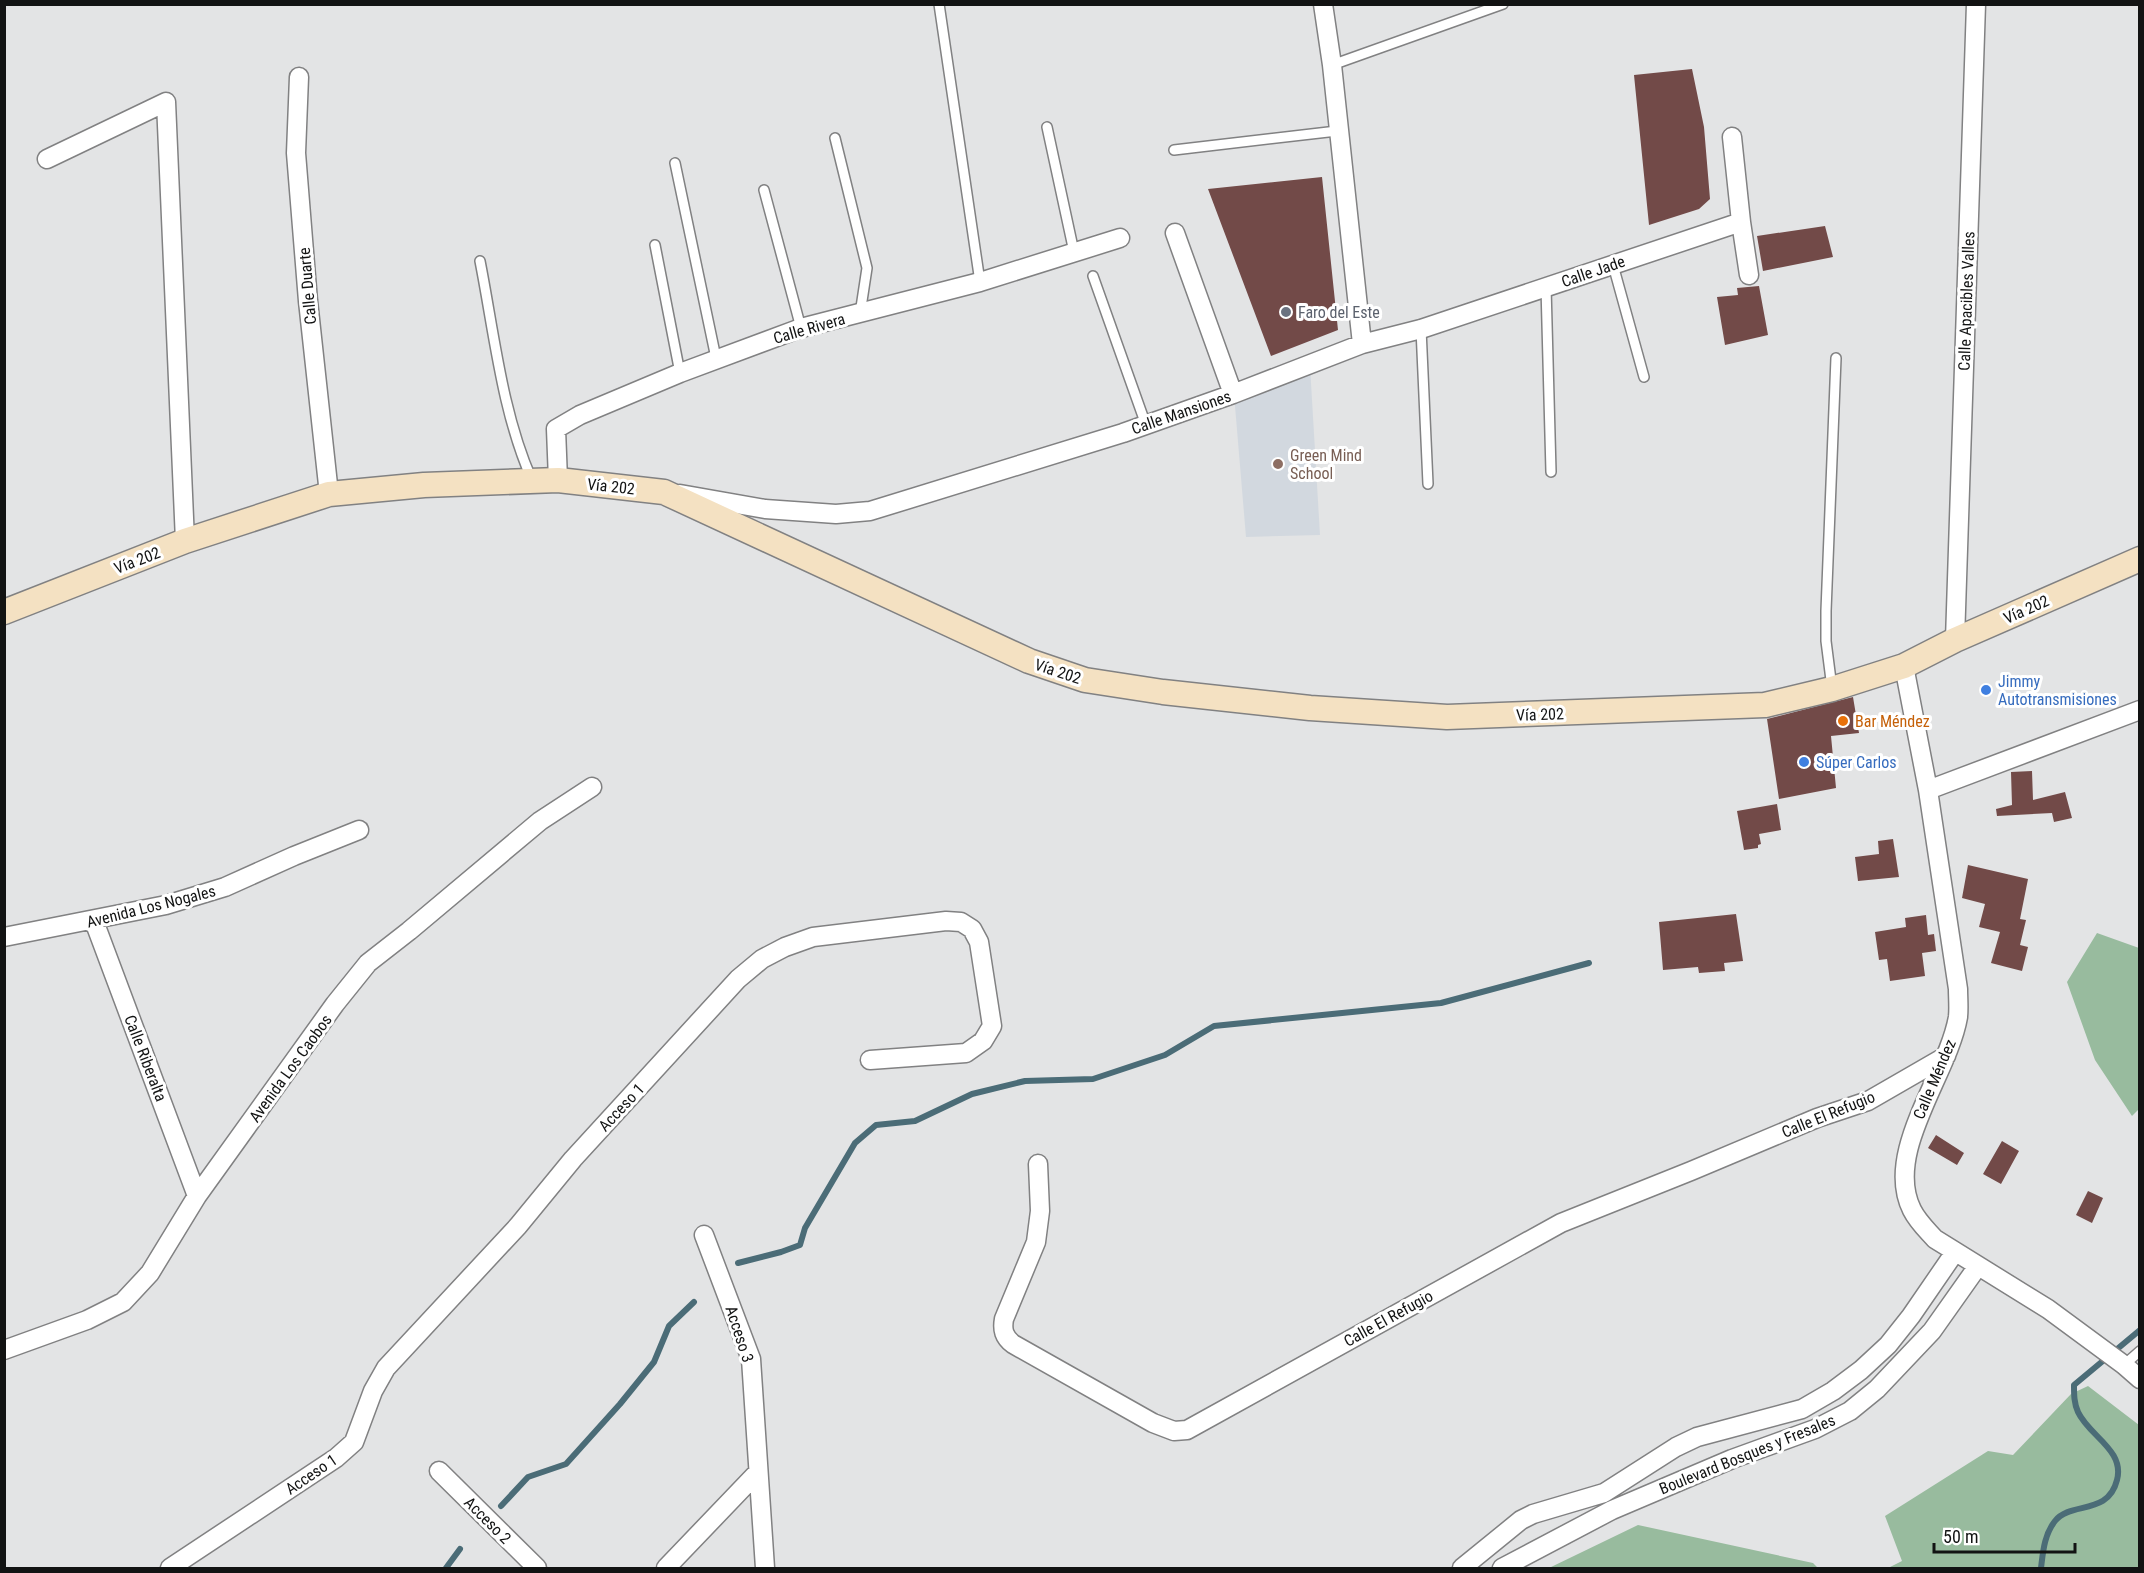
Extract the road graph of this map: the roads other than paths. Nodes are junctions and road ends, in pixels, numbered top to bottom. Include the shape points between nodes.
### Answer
1 (939, 4) edge
2 (1323, 4) edge
3 (1503, 4) edge
4 (1976, 4) edge
5 (1332, 65) junction
6 (299, 77) dead end
7 (1047, 127) dead end
8 (1338, 131) junction
9 (1732, 137) dead end
10 (836, 138) dead end
11 (1174, 150) dead end
12 (47, 159) dead end
13 (675, 163) dead end
14 (764, 190) dead end
15 (1741, 222) junction
16 (1175, 233) dead end
17 (1120, 238) dead end
18 (655, 245) dead end
19 (1074, 252) junction
20 (480, 261) dead end
21 (1613, 265) junction
22 (1749, 275) dead end
23 (1093, 276) dead end
24 (980, 282) junction
25 (1546, 287) junction
26 (860, 314) junction
27 (801, 328) junction
28 (1421, 329) junction
29 (1362, 344) junction
30 (716, 358) junction
31 (1836, 358) dead end
32 (680, 373) junction
33 (1644, 377) dead end
34 (1233, 394) junction
35 (1146, 425) junction
36 (1551, 472) dead end
37 (558, 480) junction
38 (532, 481) junction
39 (1428, 484) dead end
40 (664, 492) junction
41 (329, 494) junction
42 (185, 541) junction
43 (2139, 559) edge
44 (4, 612) edge
45 (1955, 640) junction
46 (1904, 666) junction
47 (1832, 689) junction
48 (2139, 710) edge
49 (592, 787) dead end
50 (1928, 790) junction
51 (359, 830) dead end
52 (94, 921) junction
53 (4, 937) edge
54 (1946, 1056) junction
55 (870, 1060) dead end
56 (1038, 1164) dead end
57 (197, 1196) junction
58 (704, 1235) dead end
59 (1955, 1252) junction
60 (1978, 1266) junction
61 (4, 1350) edge
62 (2139, 1351) edge
63 (2124, 1365) junction
64 (2139, 1379) edge
65 (439, 1471) dead end
66 (757, 1473) junction
67 (170, 1569) edge
68 (537, 1569) edge
69 (666, 1569) edge
70 (765, 1569) edge
71 (1462, 1569) edge
72 (1502, 1569) edge

1 - 24 lane
2 - 5 street
3 - 5 lane
4 - 45 street, Calle Apacibles Valles
5 - 8 street
6 - 41 street, Calle Duarte via 296,153
7 - 19 lane
8 - 11 lane
8 - 29 street
9 - 15 street
10 - 26 lane via 867,268
12 - 42 street via 166,102
13 - 30 lane
14 - 27 lane
15 - 21 street, Calle Jade
15 - 22 street
16 - 34 street
17 - 19 street, Calle Rivera
18 - 32 lane
19 - 24 street, Calle Rivera
20 - 38 lane via 506,394 520,453
21 - 25 street, Calle Jade
21 - 33 lane
23 - 35 lane
24 - 26 street, Calle Rivera
25 - 28 street, Calle Jade
25 - 36 lane
26 - 27 street, Calle Rivera
27 - 30 street, Calle Rivera
28 - 29 street, Calle Jade
28 - 39 lane
29 - 34 street, Calle Mansiones
30 - 32 street, Calle Rivera
31 - 47 lane via 1827,611
32 - 37 street, Calle Rivera via 556,429
34 - 35 street, Calle Mansiones
35 - 40 street, Calle Mansiones via 870,511 836,514 765,509
37 - 38 main road, Vía 202
37 - 40 main road, Vía 202
38 - 41 main road, Vía 202
40 - 47 main road, Vía 202 via 1029,661 1085,680 1310,708 1447,717 1765,705
41 - 42 main road, Vía 202
42 - 44 main road, Vía 202
43 - 45 main road, Vía 202
45 - 46 main road, Vía 202
46 - 47 main road, Vía 202
46 - 50 street, Calle Méndez
48 - 50 street
49 - 57 street, Avenida Los Caobos via 540,820 368,963
50 - 54 street, Calle Méndez via 1958,989 1958,1015
51 - 52 street, Avenida Los Nogales via 225,887
52 - 53 street, Avenida Los Nogales
52 - 57 street, Calle Riberalta
54 - 56 street, Calle El Refugio via 1868,1101 1816,1118 1561,1223 1180,1432 1153,1423 1006,1339 1004,1319 1039,1227
54 - 59 street, Calle Méndez via 1915,1126 1906,1174 1909,1202 1920,1223
55 - 67 street, Acceso 1 via 966,1053 983,1041 992,1026 979,942 972,929 961,922 946,921 813,937 762,959 738,979 386,1368 354,1442
57 - 61 street, Avenida Los Caobos via 150,1273 123,1302 87,1320
58 - 66 street, Acceso 3 via 751,1359
59 - 60 street, Calle Méndez
59 - 71 street, Boulevard Bosques y Fresales via 1888,1345 1833,1390 1798,1410 1697,1437 1604,1493 1533,1514
60 - 63 street, Calle Méndez via 2048,1309
60 - 72 street, Boulevard Bosques y Fresales via 1932,1331 1877,1389 1850,1411 1815,1429 1612,1510
62 - 63 lane
63 - 64 street, Calle Méndez
65 - 68 street, Acceso 2
66 - 69 street
66 - 70 street

